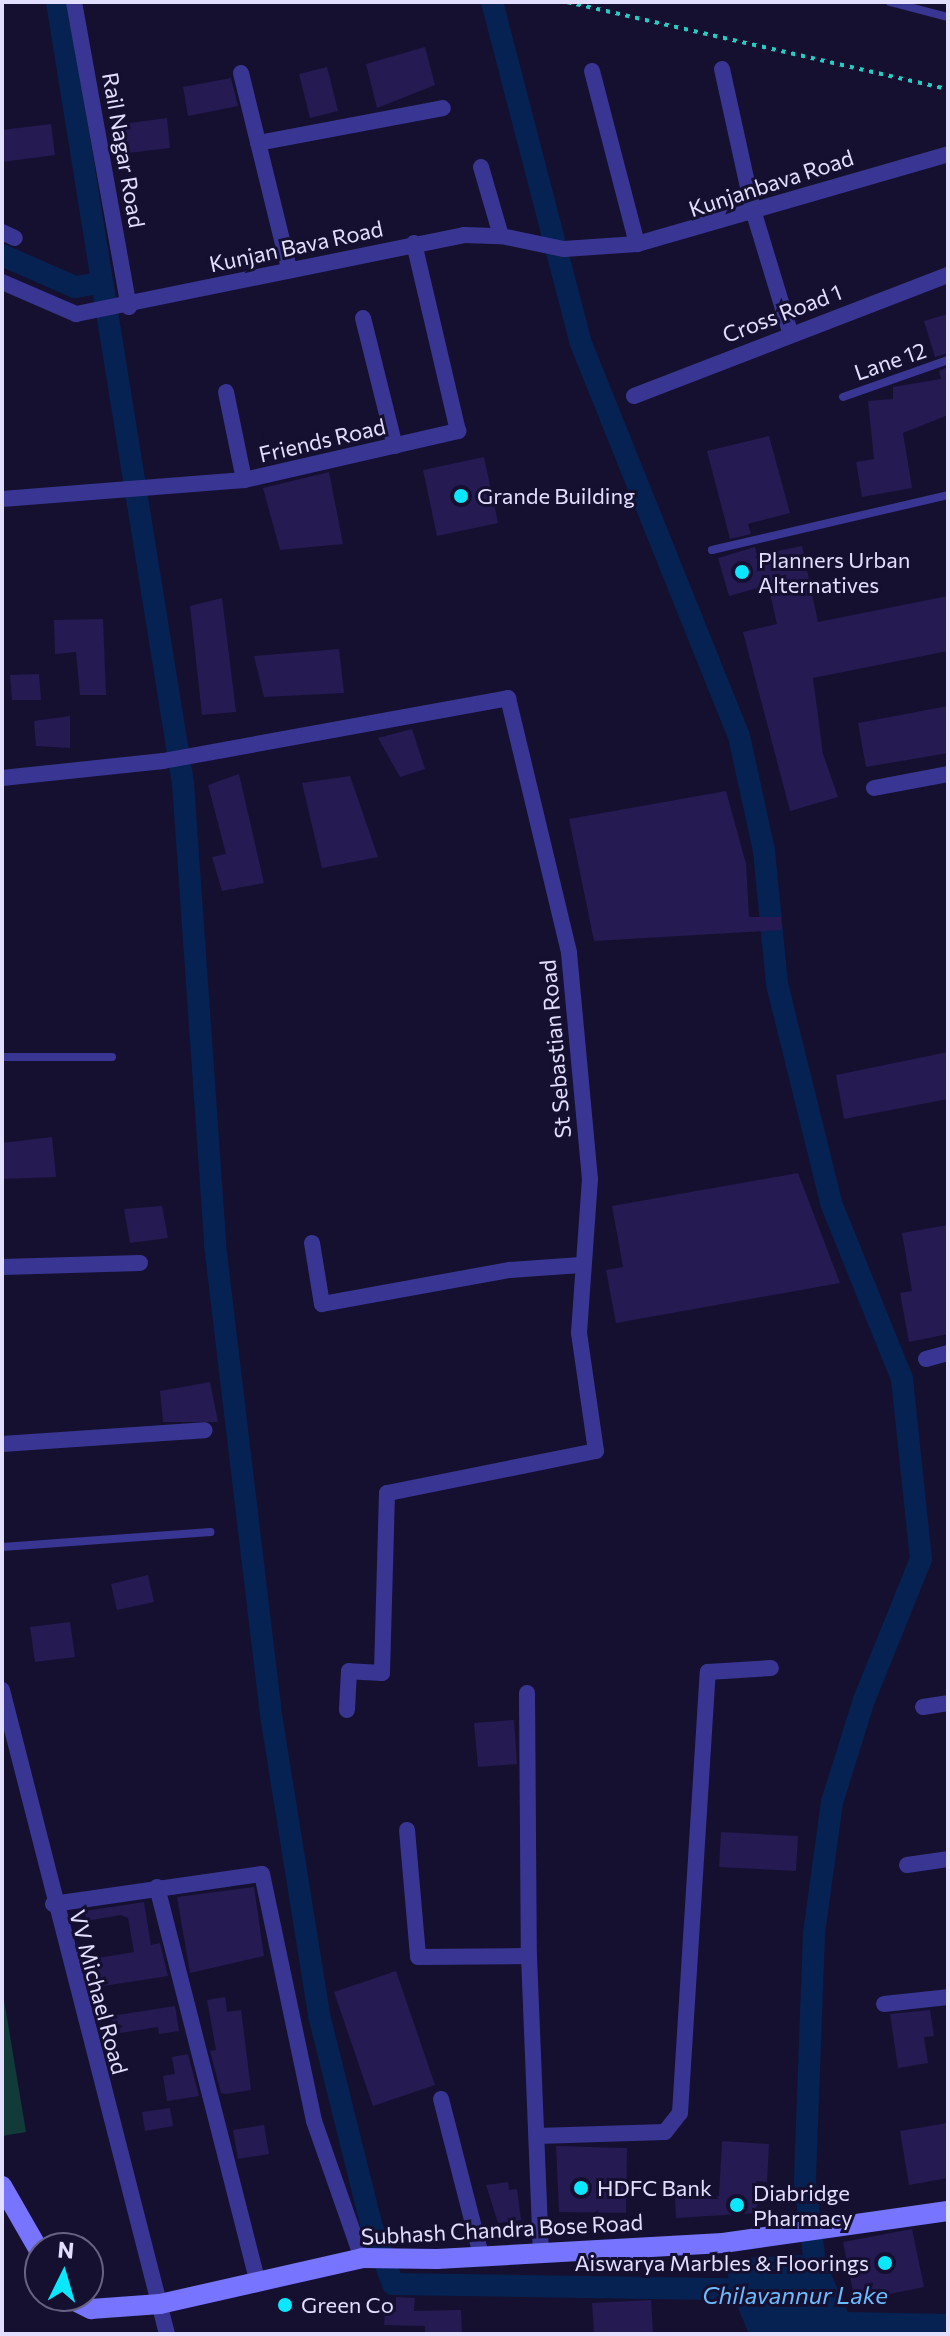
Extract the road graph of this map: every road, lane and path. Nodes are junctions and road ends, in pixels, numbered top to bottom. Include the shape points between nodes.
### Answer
1 (74, 2) edge
2 (567, 2) edge
3 (890, 2) edge
4 (948, 17) edge
5 (722, 69) dead end
6 (592, 71) dead end
7 (241, 73) dead end
8 (948, 89) edge
9 (443, 108) dead end
10 (258, 143) junction
11 (948, 154) edge
12 (481, 167) dead end
13 (753, 210) junction
14 (501, 236) junction
15 (414, 243) junction
16 (637, 244) junction
17 (606, 248) joint
18 (289, 269) junction
19 (948, 275) edge
20 (2, 282) edge
21 (129, 307) junction
22 (363, 318) dead end
23 (790, 332) junction
24 (948, 360) edge
25 (226, 392) dead end
26 (634, 396) dead end
27 (843, 397) dead end
28 (395, 446) junction
29 (244, 480) junction
30 (948, 495) edge
31 (2, 499) edge
32 (712, 550) dead end
33 (948, 774) edge
34 (2, 778) edge
35 (874, 788) dead end
36 (2, 1057) edge
37 (112, 1057) dead end
38 (312, 1243) dead end
39 (140, 1263) dead end
40 (581, 1265) junction
41 (2, 1267) edge
42 (948, 1353) edge
43 (926, 1359) dead end
44 (205, 1430) dead end
45 (2, 1444) edge
46 (210, 1532) dead end
47 (2, 1547) edge
48 (771, 1668) dead end
49 (2, 1690) edge
50 (527, 1693) dead end
51 (948, 1703) edge
52 (923, 1707) dead end
53 (347, 1710) dead end
54 (407, 1830) dead end
55 (948, 1859) edge
56 (907, 1865) dead end
57 (157, 1887) junction
58 (53, 1904) junction
59 (529, 1956) junction
60 (948, 1997) edge
61 (884, 2004) dead end
62 (441, 2099) dead end
63 (537, 2136) junction
64 (2, 2186) edge
65 (948, 2211) edge
66 (28, 2232) edge
67 (541, 2251) junction
68 (481, 2255) junction
69 (362, 2258) junction
70 (257, 2279) junction
71 (160, 2304) junction
72 (104, 2308) edge
73 (167, 2334) edge

1 - 21 street, Rail Nagar Road
2 - 8 path
3 - 4 lane
5 - 13 street
6 - 16 street
7 - 10 street
9 - 10 street
10 - 18 street
11 - 13 street, Kunjanbava Road
12 - 14 street
13 - 16 street, Kunjanbava Road via 672,238
13 - 23 street
14 - 15 street, Kunjan Bava Road
14 - 17 street, Kunjan Bava Road via 564,249
15 - 18 street, Kunjan Bava Road
15 - 28 street, Friends Road via 458,431
16 - 17 street, Kunjanbava Road
18 - 21 street, Kunjan Bava Road
19 - 23 street, Cross Road 1
20 - 21 street, Kunjan Bava Road via 76,314
22 - 28 street
23 - 26 street, Cross Road 1
24 - 27 lane, Lane 12
25 - 29 street
28 - 29 street, Friends Road
29 - 31 street, Friends Road
30 - 32 lane
33 - 35 street
34 - 40 street, St Sebastian Road via 166,760 508,698 569,953 590,1179
36 - 37 lane
38 - 40 street via 322,1304 510,1270
39 - 41 street
40 - 53 street, St Sebastian Road via 579,1333 596,1451 387,1493 382,1673 349,1671
42 - 43 street
44 - 45 street
46 - 47 lane
48 - 63 street via 708,1672 680,2113 665,2132
49 - 58 street, VV Michael Road
50 - 59 street
51 - 52 street
54 - 59 street via 418,1957
55 - 56 street
57 - 58 street
57 - 69 street via 262,1874 314,2121
57 - 70 street
58 - 71 street, VV Michael Road
59 - 63 street
60 - 61 street
62 - 68 street
63 - 67 street
64 - 66 main road
65 - 67 main road, Subhash Chandra Bose Road via 782,2237
67 - 68 main road, Subhash Chandra Bose Road
68 - 69 main road, Subhash Chandra Bose Road
69 - 70 main road, Subhash Chandra Bose Road
70 - 71 main road, Subhash Chandra Bose Road
71 - 72 main road, Subhash Chandra Bose Road
71 - 73 street, VV Michael Road

